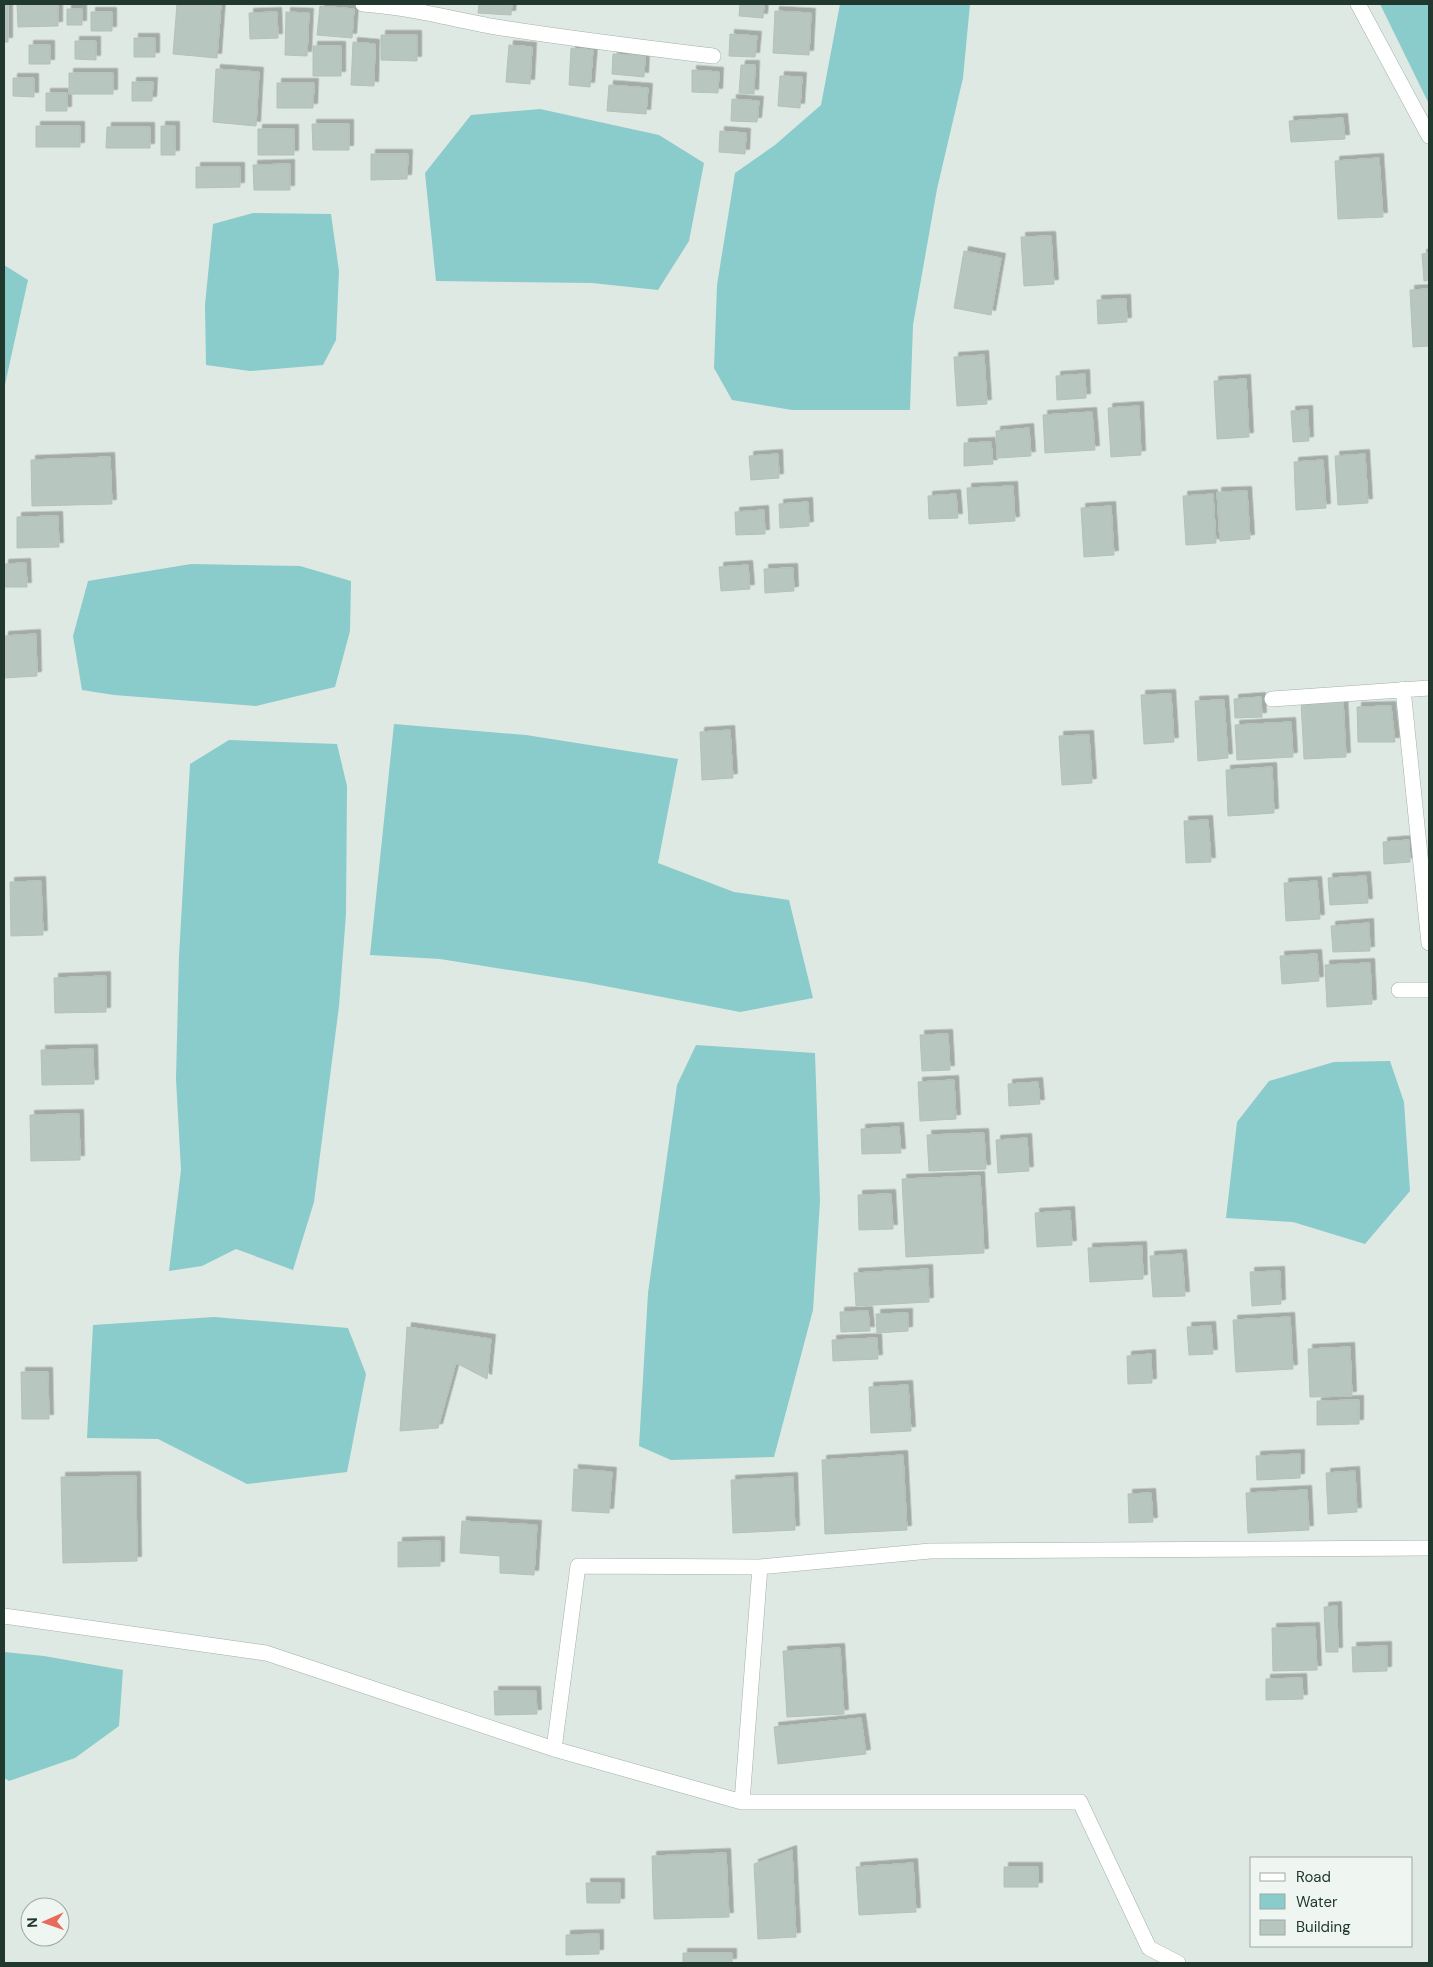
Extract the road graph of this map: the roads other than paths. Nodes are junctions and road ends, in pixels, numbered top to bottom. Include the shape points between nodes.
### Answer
1 (363, 4) edge
2 (1358, 4) edge
3 (713, 56) dead end
4 (1429, 136) edge
5 (1429, 688) edge
6 (1403, 689) junction
7 (1272, 698) dead end
8 (1429, 943) edge
9 (1399, 990) dead end
10 (1429, 990) edge
11 (1429, 1548) edge
12 (760, 1567) junction
13 (4, 1616) edge
14 (554, 1749) junction
15 (742, 1802) junction
16 (1178, 1963) edge

1 - 3 street via 490,26
2 - 4 street
5 - 6 street
6 - 7 street
6 - 8 street
9 - 10 street
11 - 12 street via 930,1551
12 - 14 street via 578,1566
12 - 15 street
13 - 14 street via 266,1653
14 - 15 street
15 - 16 street via 1080,1802 1149,1948

